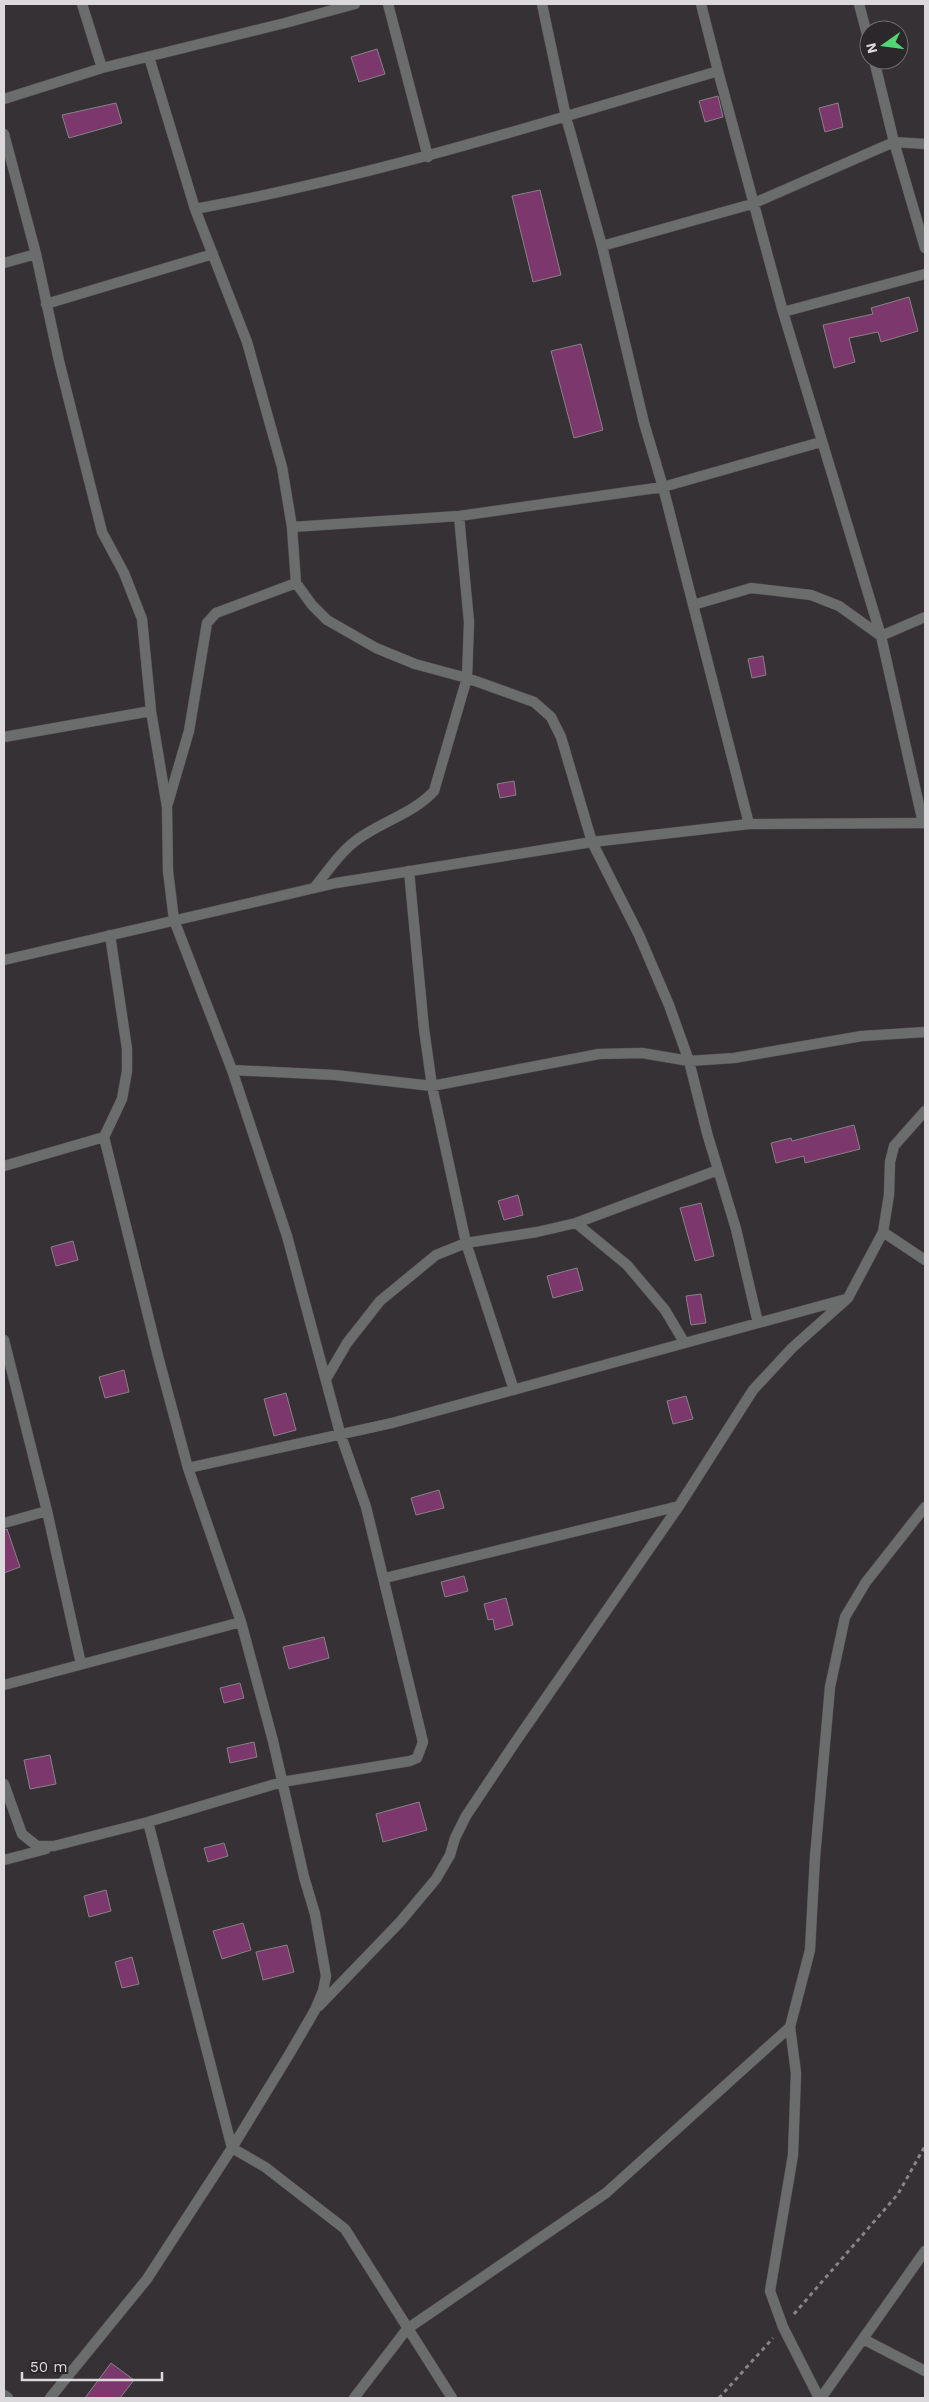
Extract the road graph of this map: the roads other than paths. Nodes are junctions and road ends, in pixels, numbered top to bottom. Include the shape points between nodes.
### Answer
1 (82, 4) edge
2 (355, 4) edge
3 (388, 4) edge
4 (542, 4) edge
5 (700, 4) edge
6 (859, 4) edge
7 (863, 20) edge
8 (150, 57) junction
9 (102, 68) junction
10 (876, 70) edge
11 (718, 71) junction
12 (4, 99) edge
13 (566, 117) junction
14 (4, 134) edge
15 (894, 142) junction
16 (925, 144) edge
17 (428, 157) junction
18 (752, 204) junction
19 (195, 209) junction
20 (602, 246) junction
21 (925, 248) edge
22 (36, 254) junction
23 (213, 254) junction
24 (4, 263) edge
25 (925, 274) edge
26 (46, 304) junction
27 (783, 312) junction
28 (820, 442) junction
29 (663, 487) junction
30 (458, 516) junction
31 (292, 527) junction
32 (296, 583) junction
33 (693, 605) junction
34 (925, 617) edge
35 (881, 636) junction
36 (468, 678) junction
37 (151, 711) junction
38 (4, 737) edge
39 (167, 806) junction
40 (924, 823) edge
41 (749, 824) junction
42 (592, 842) junction
43 (409, 871) junction
44 (314, 888) junction
45 (174, 920) junction
46 (110, 935) junction
47 (4, 960) edge
48 (925, 1032) edge
49 (690, 1061) junction
50 (232, 1070) junction
51 (432, 1086) junction
52 (925, 1111) edge
53 (104, 1137) junction
54 (4, 1166) edge
55 (718, 1170) junction
56 (576, 1223) junction
57 (883, 1232) junction
58 (466, 1243) junction
59 (925, 1260) edge
60 (848, 1298) junction
61 (758, 1323) junction
62 (4, 1340) edge
63 (684, 1342) junction
64 (326, 1379) junction
65 (514, 1390) junction
66 (340, 1433) junction
67 (188, 1468) junction
68 (679, 1506) junction
69 (925, 1507) edge
70 (47, 1511) junction
71 (4, 1523) edge
72 (384, 1578) junction
73 (241, 1622) junction
74 (81, 1664) junction
75 (4, 1685) edge
76 (282, 1782) junction
77 (4, 1784) edge
78 (148, 1822) junction
79 (54, 1846) junction
80 (4, 1860) edge
81 (315, 2010) junction
82 (790, 2027) junction
83 (232, 2148) junction
84 (925, 2251) edge
85 (407, 2329) junction
86 (863, 2339) junction
87 (925, 2371) edge
88 (4, 2395) edge
89 (8, 2398) edge
90 (50, 2398) edge
91 (354, 2398) edge
92 (452, 2398) edge
93 (820, 2398) edge

1 - 9 street
2 - 8 street
3 - 17 street
4 - 13 street
5 - 11 street
6 - 7 street
8 - 9 street
8 - 19 street
9 - 12 street
10 - 15 street
11 - 13 street
11 - 18 street
13 - 17 street
13 - 20 street
14 - 22 street
15 - 16 street
15 - 18 street
15 - 21 street
17 - 19 street via 280,193
18 - 20 street
18 - 27 street
19 - 23 street
20 - 29 street via 644,423
22 - 24 street
22 - 26 street
23 - 26 street
23 - 31 street via 247,342 282,467
25 - 27 street
26 - 37 street via 102,532 124,573 142,619
27 - 28 street
28 - 29 street
28 - 35 street
29 - 30 street
29 - 33 street
30 - 31 street
30 - 36 street via 469,622
31 - 32 street
32 - 36 street via 327,620 376,648 415,664
32 - 39 street via 216,613 207,623 189,731
33 - 35 street via 750,588 811,595 839,606
33 - 41 street
34 - 35 street
35 - 40 street
36 - 42 street via 534,702 551,716 561,737
36 - 44 street via 434,791 424,802 357,839 337,858
37 - 38 street
37 - 39 street
39 - 45 street via 168,871
40 - 41 street
41 - 42 street
42 - 43 street
42 - 49 street via 639,935
43 - 44 street
43 - 51 street
44 - 45 street
45 - 46 street
45 - 50 street
46 - 47 street
46 - 53 street via 127,1049 127,1071 122,1099
48 - 49 street via 862,1036 734,1058
49 - 51 street via 642,1053 599,1054
49 - 55 street
50 - 51 street via 335,1074
50 - 64 street via 287,1236
51 - 58 street
52 - 57 street via 894,1146
53 - 54 street
53 - 67 street
55 - 56 street
55 - 61 street
56 - 58 street
56 - 63 street via 627,1266 664,1310
57 - 59 street
57 - 60 street
58 - 64 street via 436,1255 380,1301 347,1343
58 - 65 street
60 - 61 street
60 - 68 street via 792,1348 753,1390
61 - 63 street
62 - 70 street
63 - 65 street
64 - 66 street
65 - 66 street via 392,1423
66 - 67 street
66 - 72 street via 366,1507
67 - 73 street
68 - 72 street
68 - 81 street via 466,1816 436,1879 400,1922
69 - 82 street via 866,1582 845,1617 830,1688 810,1950
70 - 71 street
70 - 74 street
72 - 76 street via 421,1730 423,1742 417,1758
73 - 74 street
73 - 76 street
74 - 75 street
76 - 78 street
76 - 81 street via 315,1914 326,1976
77 - 79 street via 22,1834 37,1846
78 - 79 street
78 - 83 street
79 - 80 street
81 - 83 street
82 - 85 street via 606,2192
82 - 93 street via 796,2073 793,2154 770,2291 783,2327
83 - 85 street via 265,2167 345,2229
83 - 90 street via 147,2279
84 - 86 street
85 - 91 street
85 - 92 street
86 - 87 street
86 - 93 street
88 - 89 street

